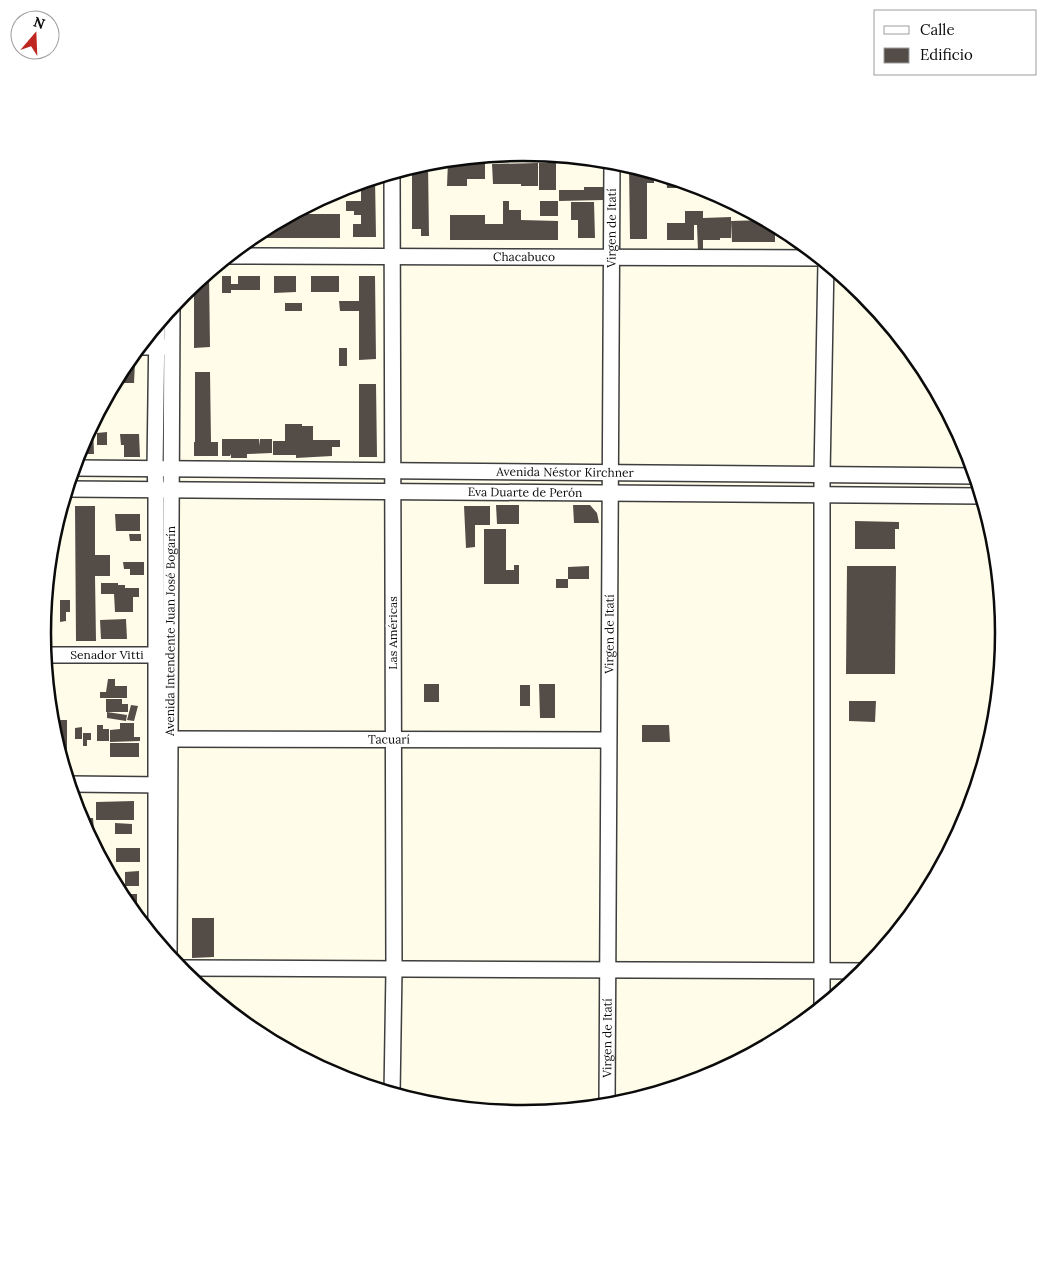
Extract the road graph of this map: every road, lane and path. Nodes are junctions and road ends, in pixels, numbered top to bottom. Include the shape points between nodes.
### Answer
1 (612, 169) edge
2 (392, 180) edge
3 (392, 255) junction
4 (240, 256) edge
5 (612, 256) junction
6 (809, 258) edge
7 (826, 271) edge
8 (169, 321) edge
9 (159, 333) edge
10 (148, 347) edge
11 (164, 347) junction
12 (81, 468) edge
13 (155, 468) junction
14 (171, 468) junction
15 (392, 470) junction
16 (610, 473) junction
17 (822, 476) junction
18 (969, 476) edge
19 (74, 488) edge
20 (164, 489) junction
21 (392, 491) junction
22 (610, 493) junction
23 (822, 495) junction
24 (975, 496) edge
25 (52, 655) edge
26 (163, 656) junction
27 (170, 740) junction
28 (393, 740) junction
29 (608, 740) junction
30 (76, 784) edge
31 (163, 785) junction
32 (157, 932) edge
33 (191, 968) edge
34 (394, 970) junction
35 (607, 971) junction
36 (822, 971) junction
37 (853, 971) edge
38 (822, 999) edge
39 (392, 1087) edge
40 (606, 1099) edge

1 - 5 street, Virgen de Itatí
2 - 3 street, Las Américas
3 - 4 street, Chacabuco
3 - 5 street, Chacabuco
3 - 15 street, Las Américas
5 - 6 street, Chacabuco
5 - 16 street, Virgen de Itatí
7 - 17 street
8 - 11 street, Avenida Intendente Juan José Bogarín
9 - 11 street, Avenida Intendente Juan José Bogarín
10 - 11 street
11 - 13 street, Avenida Intendente Juan José Bogarín
11 - 14 street, Avenida Intendente Juan José Bogarín
12 - 13 street
13 - 14 street, Avenida Néstor Kirchner
13 - 20 street, Avenida Intendente Juan José Bogarín
14 - 15 street, Avenida Néstor Kirchner
14 - 20 street, Avenida Intendente Juan José Bogarín
15 - 16 street, Avenida Néstor Kirchner
15 - 21 street, Las Américas
16 - 17 street, Avenida Néstor Kirchner
16 - 22 street, Virgen de Itatí
17 - 18 street, Avenida Néstor Kirchner
17 - 23 street
19 - 20 street, Eva Duarte de Perón
20 - 21 street, Eva Duarte de Perón
20 - 26 street, Avenida Intendente Juan José Bogarín
21 - 22 street, Eva Duarte de Perón
21 - 28 street, Las Américas
22 - 23 street, Eva Duarte de Perón
22 - 29 street, Virgen de Itatí
23 - 24 street, Eva Duarte de Perón
23 - 36 street
25 - 26 street, Senador Vitti
26 - 27 street, Avenida Intendente Juan José Bogarín
26 - 31 street, Avenida Intendente Juan José Bogarín
27 - 28 street, Tacuarí
27 - 31 street, Avenida Intendente Juan José Bogarín
28 - 29 street, Tacuarí
28 - 34 street, Las Américas
29 - 35 street, Virgen de Itatí
30 - 31 street
31 - 32 street, Avenida Intendente Juan José Bogarín
33 - 34 street
34 - 35 street
34 - 39 street, Las Américas
35 - 36 street
35 - 40 street, Virgen de Itatí
36 - 37 street
36 - 38 street

